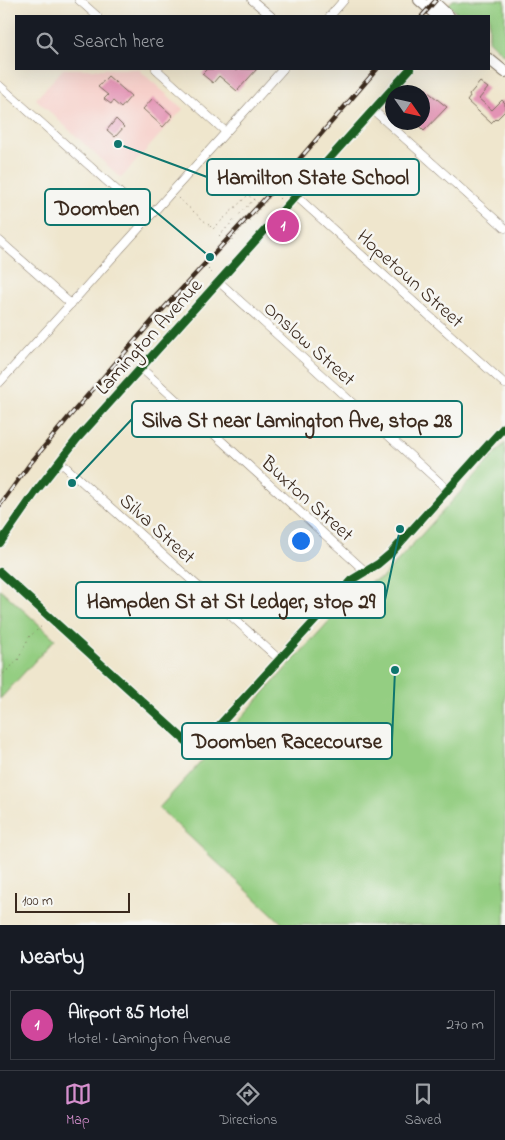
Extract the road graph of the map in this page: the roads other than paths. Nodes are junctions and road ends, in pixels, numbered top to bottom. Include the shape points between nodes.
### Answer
1 (79, 0) edge
2 (252, 0) edge
3 (344, 0) edge
4 (419, 0) edge
5 (432, 11) edge
6 (96, 15) edge
7 (270, 15) edge
8 (331, 15) edge
9 (446, 15) edge
10 (490, 58) edge
11 (157, 70) edge
12 (282, 70) edge
13 (409, 70) edge
14 (505, 72) edge
15 (0, 86) edge
16 (373, 110) junction
17 (226, 132) junction
18 (296, 196) junction
19 (148, 218) junction
20 (505, 228) edge
21 (0, 241) edge
22 (218, 281) junction
23 (71, 304) junction
24 (141, 368) junction
25 (0, 382) edge
26 (505, 384) edge
27 (505, 426) edge
28 (59, 461) junction
29 (447, 489) junction
30 (0, 543) edge
31 (365, 571) junction
32 (0, 572) edge
33 (280, 660) junction

1 - 6 street
2 - 7 street
3 - 8 street
4 - 5 main road
5 - 9 main road
10 - 14 main road
11 - 17 street
12 - 17 street
13 - 16 street, Lamington Avenue
15 - 19 street
16 - 18 street, Lamington Avenue
16 - 20 street
17 - 19 street
18 - 22 street, Lamington Avenue
18 - 26 street, Hopetoun Street
19 - 23 street
21 - 23 street
22 - 24 street, Lamington Avenue
22 - 29 street, Onslow Street
23 - 25 street
24 - 28 street, Lamington Avenue
24 - 31 street, Buxton Street
27 - 29 street
28 - 30 street, Lamington Avenue
28 - 33 street, Silva Street
29 - 31 street via 391,553
31 - 33 street via 353,579
32 - 33 street via 195,747 202,744

